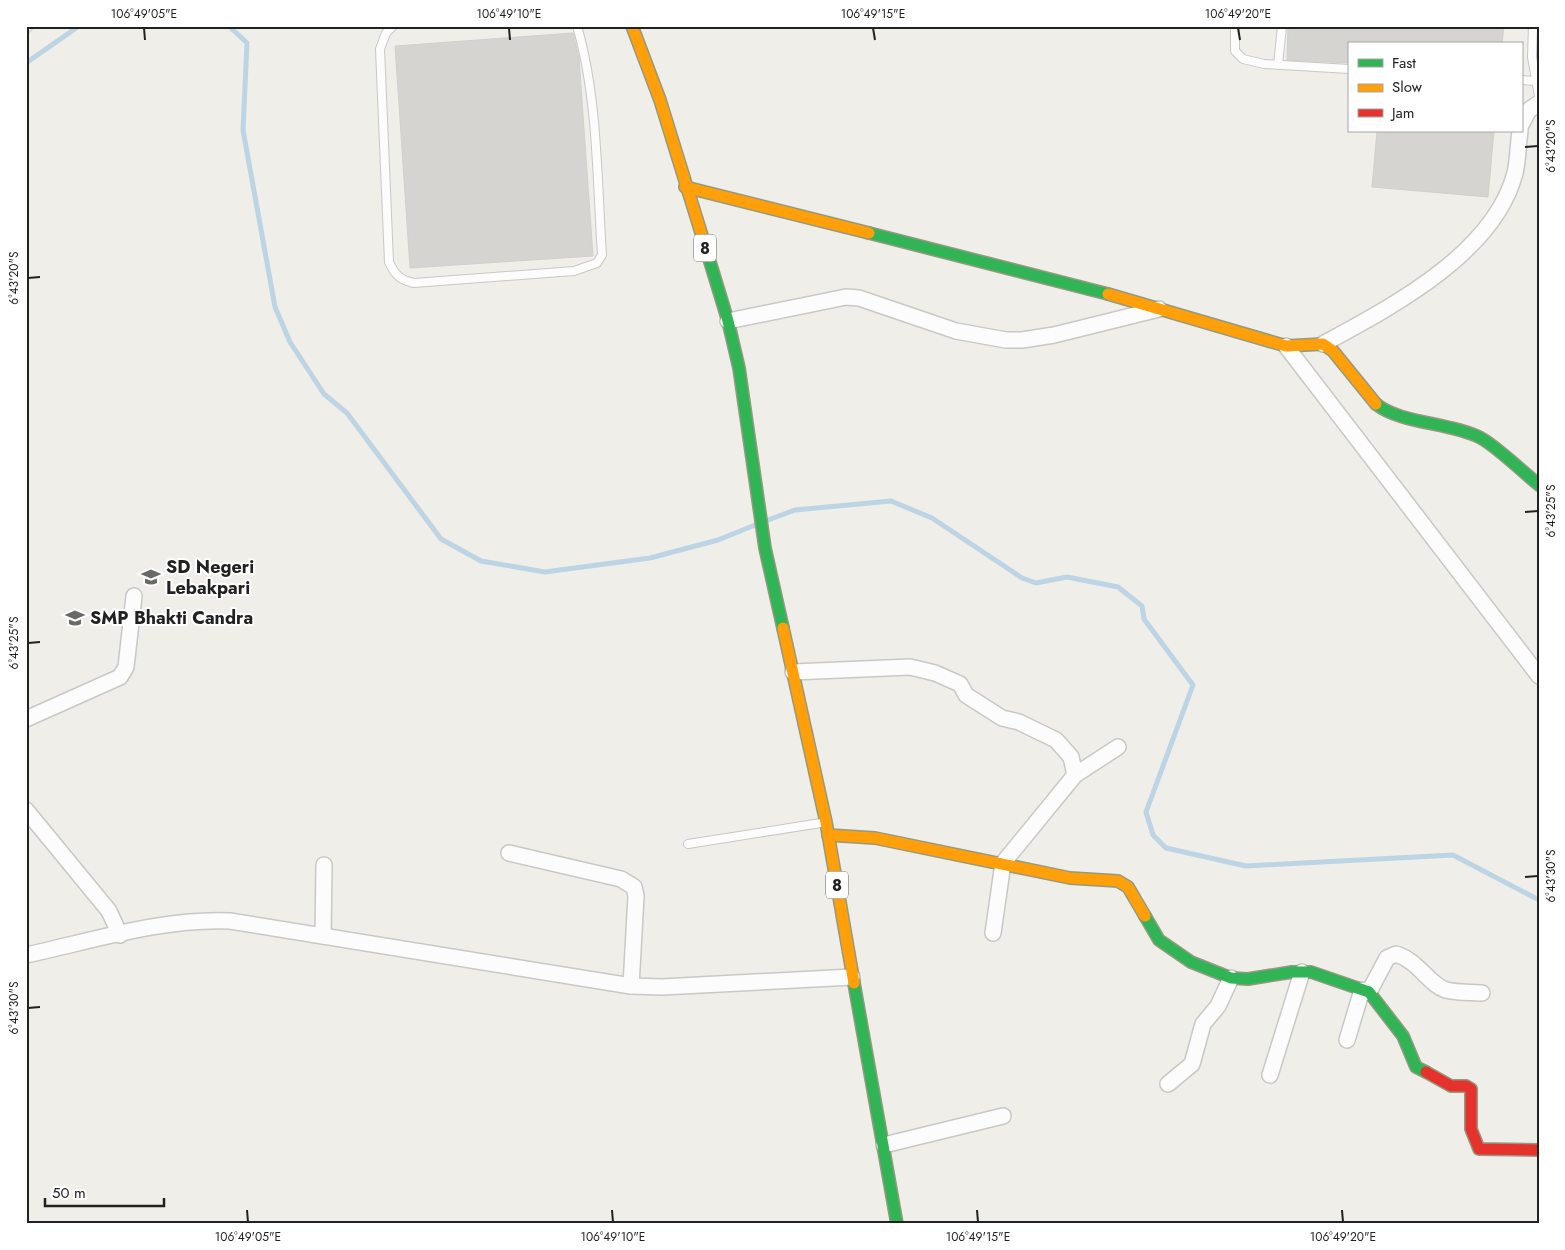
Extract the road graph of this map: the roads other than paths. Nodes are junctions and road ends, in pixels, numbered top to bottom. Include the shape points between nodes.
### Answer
1 (29, 26) edge
2 (393, 26) edge
3 (577, 26) edge
4 (632, 26) edge
5 (1235, 26) edge
6 (1282, 26) edge
7 (1533, 26) edge
8 (26, 29) edge
9 (1278, 65) junction
10 (1348, 69) edge
11 (1522, 80) edge
12 (1535, 81) junction
13 (1539, 96) edge
14 (1539, 103) edge
15 (1522, 123) edge
16 (1520, 132) edge
17 (685, 187) junction
18 (1160, 309) junction
19 (728, 321) junction
20 (1323, 344) junction
21 (1286, 346) junction
22 (1539, 485) edge
23 (134, 596) dead end
24 (793, 672) junction
25 (1539, 676) edge
26 (26, 719) edge
27 (1118, 747) dead end
28 (1075, 775) junction
29 (26, 810) edge
30 (826, 822) junction
31 (828, 835) junction
32 (688, 844) dead end
33 (509, 853) dead end
34 (1003, 864) junction
35 (324, 865) dead end
36 (993, 933) dead end
37 (120, 935) junction
38 (322, 936) junction
39 (26, 955) edge
40 (1302, 972) junction
41 (852, 977) junction
42 (1231, 978) junction
43 (631, 986) junction
44 (1366, 991) junction
45 (1482, 993) dead end
46 (1347, 1040) dead end
47 (1270, 1075) dead end
48 (1168, 1084) dead end
49 (1003, 1116) dead end
50 (884, 1145) junction
51 (1539, 1150) edge
52 (897, 1224) edge

1 - 8 lane
2 - 3 lane via 386,32 380,49 389,262 394,273 414,284 574,271 597,263 602,255 594,128 583,45
4 - 17 main road, 8 via 660,100
5 - 9 lane via 1235,51 1243,59
6 - 9 lane
7 - 12 lane
9 - 10 lane
11 - 12 lane
12 - 13 lane
14 - 15 street via 1529,110
16 - 20 street via 1515,174 1504,201 1485,229 1448,264 1406,296
17 - 18 main road
17 - 19 main road, 8
18 - 19 street via 1022,340 956,331 852,298 823,300
18 - 21 main road
19 - 24 main road, 8 via 740,368 766,548
20 - 21 main road
20 - 22 main road via 1333,351 1377,406 1398,415 1480,437
21 - 25 street
23 - 26 street via 126,667 120,677
24 - 28 street via 910,668 935,673 960,684 966,695 1002,718 1019,722 1056,740 1071,757
24 - 30 main road, 8
27 - 28 street
28 - 34 street
29 - 37 street via 109,911
30 - 31 main road, 8
30 - 32 lane
31 - 34 main road via 875,838
31 - 41 main road, 8
33 - 43 street via 621,879 634,887
34 - 36 street
34 - 42 main road via 1070,878 1118,881 1128,887 1159,940 1191,962
35 - 38 street
37 - 38 street via 214,920
37 - 39 street
38 - 43 street
40 - 42 main road
40 - 44 main road via 1311,972
40 - 47 street
41 - 43 street
41 - 50 main road, 8
42 - 48 street via 1218,1006 1203,1024 1192,1064
44 - 45 street via 1387,958 1396,954 1412,961 1446,990
44 - 46 street
44 - 51 main road via 1403,1036 1416,1067 1440,1082 1471,1089 1471,1129 1479,1149
49 - 50 street
50 - 52 main road, 8

